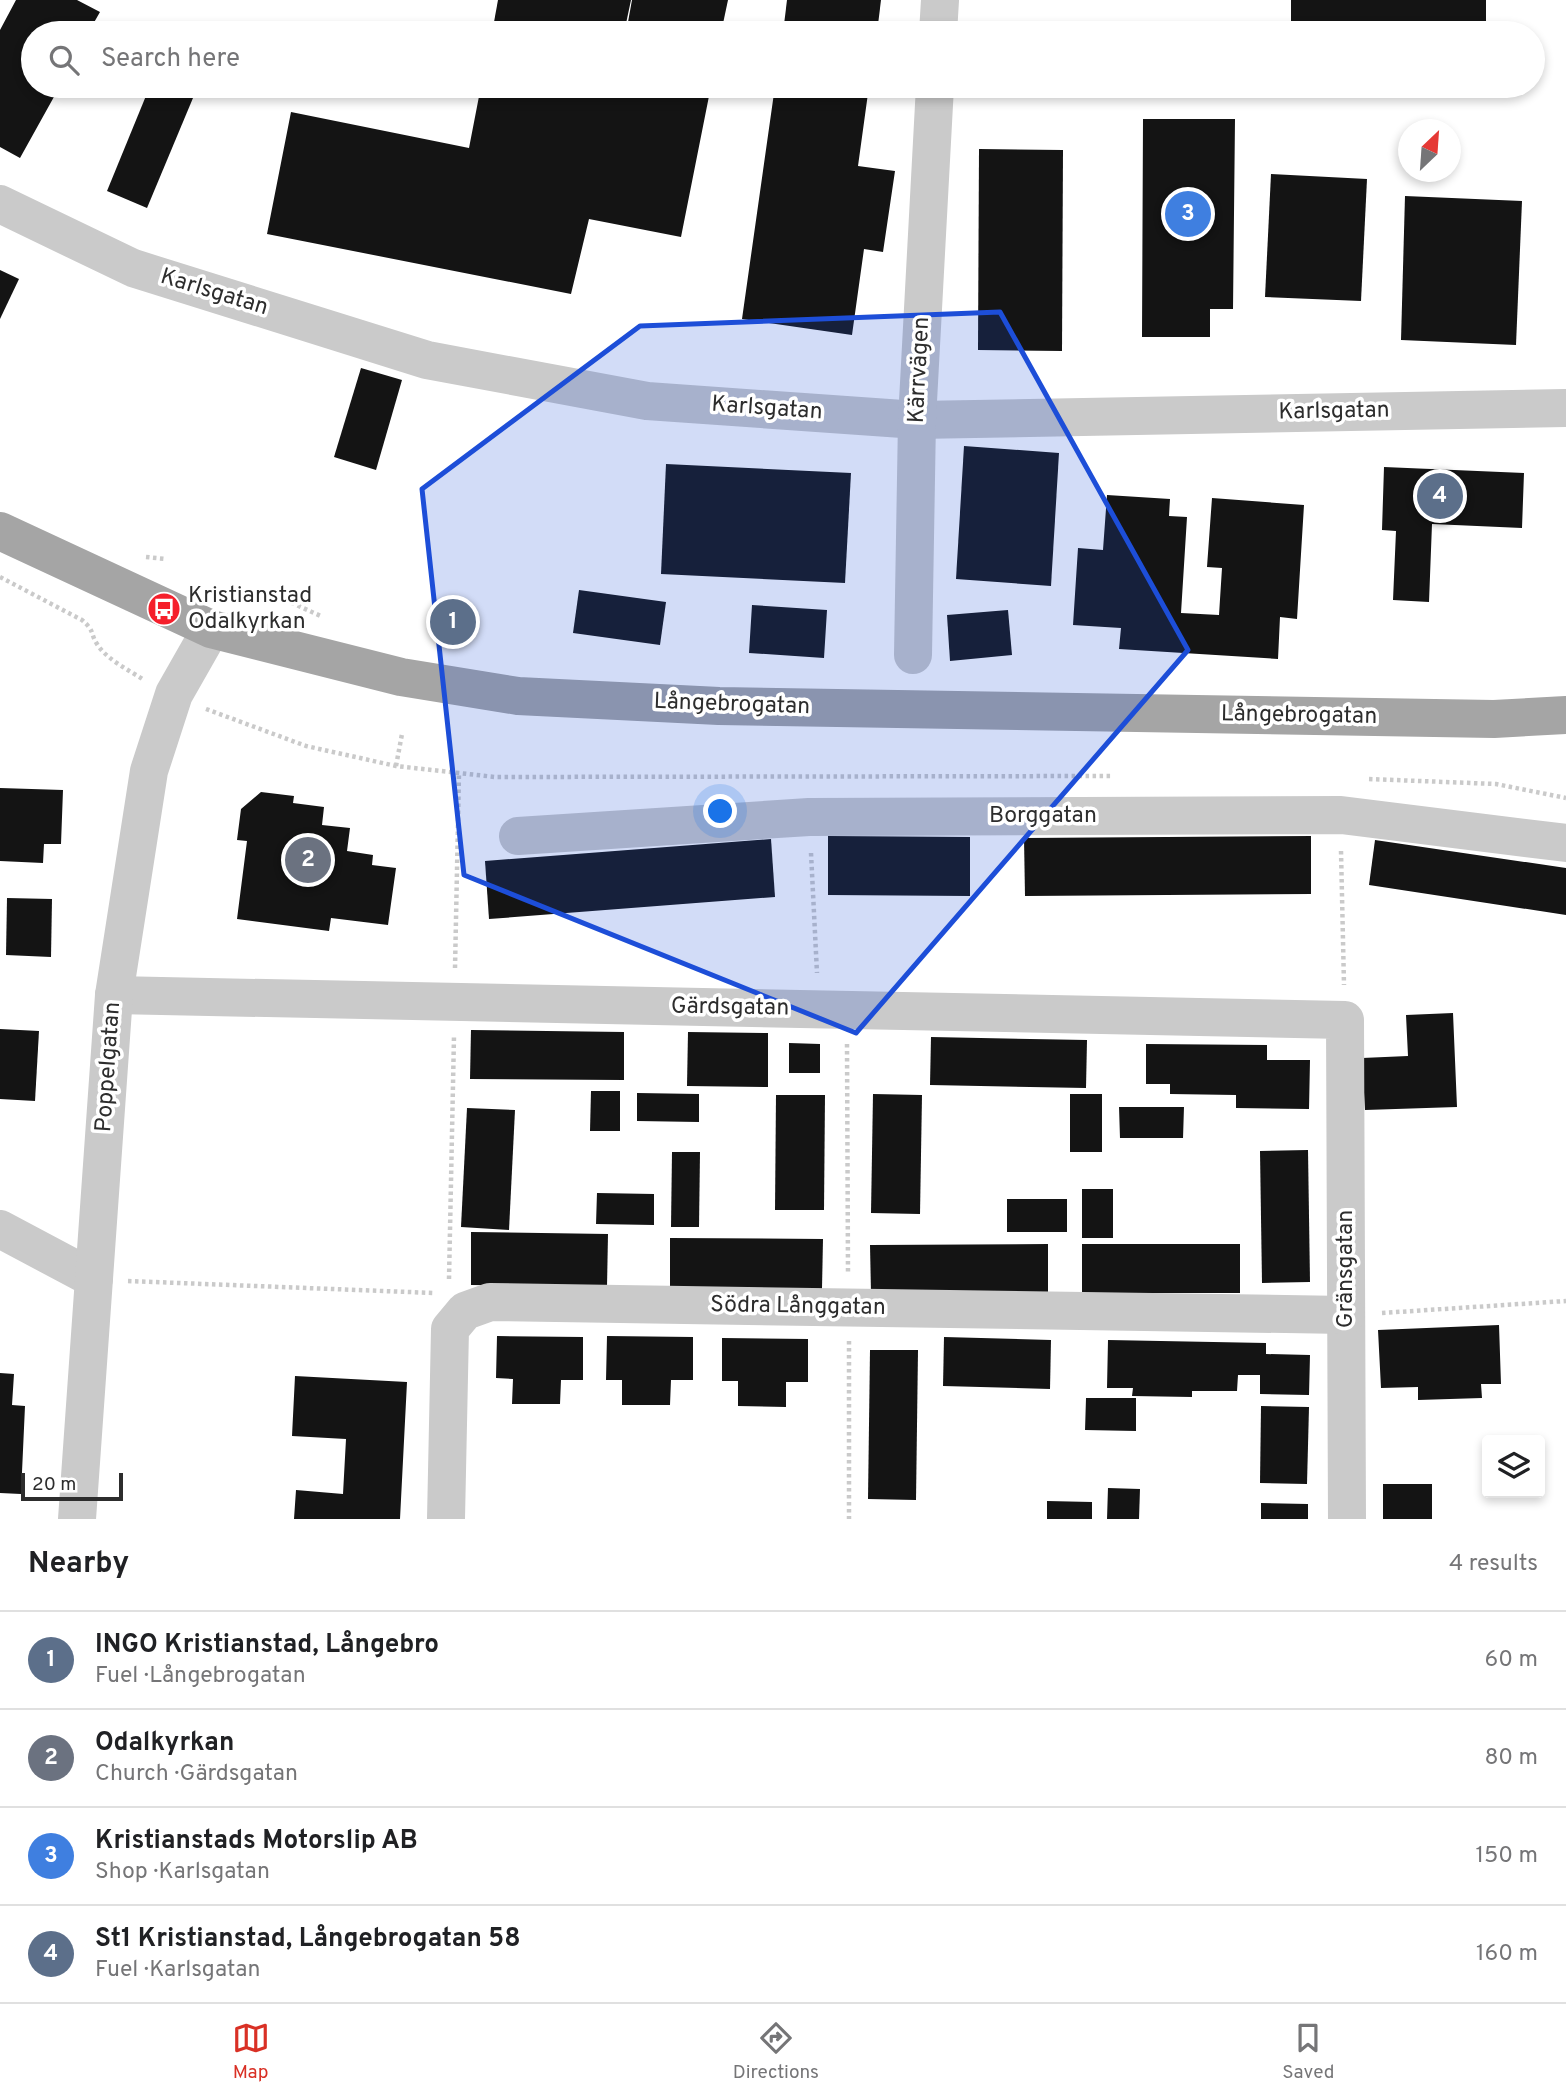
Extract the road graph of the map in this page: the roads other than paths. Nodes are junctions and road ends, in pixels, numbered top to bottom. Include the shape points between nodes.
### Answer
1 (940, 0) edge
2 (939, 21) edge
3 (934, 98) edge
4 (0, 204) edge
5 (1566, 408) edge
6 (917, 420) junction
7 (0, 531) edge
8 (211, 629) junction
9 (913, 654) dead end
10 (1566, 715) edge
11 (1494, 719) junction
12 (1566, 738) edge
13 (518, 836) dead end
14 (1566, 843) edge
15 (114, 995) junction
16 (1345, 1020) joint
17 (0, 1229) edge
18 (94, 1279) junction
19 (1346, 1315) junction
20 (77, 1519) edge
21 (446, 1519) edge
22 (1347, 1519) edge

1 - 2 street
3 - 6 street, Kärrvägen
4 - 6 street, Karlsgatan via 132,268 427,360 647,401
5 - 6 street, Karlsgatan
6 - 9 street, Kärrvägen
7 - 8 main road, Långebrogatan
8 - 11 main road, Långebrogatan via 401,677 518,695 719,706
8 - 15 street, Poppelgatan via 174,694 149,771
10 - 11 main road, Långebrogatan
11 - 12 main road, Långebrogatan
13 - 14 street, Borggatan via 809,817 1341,815
15 - 16 street, Gärdsgatan
15 - 18 street, Poppelgatan
16 - 19 street, Gränsgatan
17 - 18 street
18 - 20 street, Poppelgatan
19 - 21 street, Södra Långgatan via 490,1302 465,1311 450,1329
19 - 22 street, Gränsgatan

